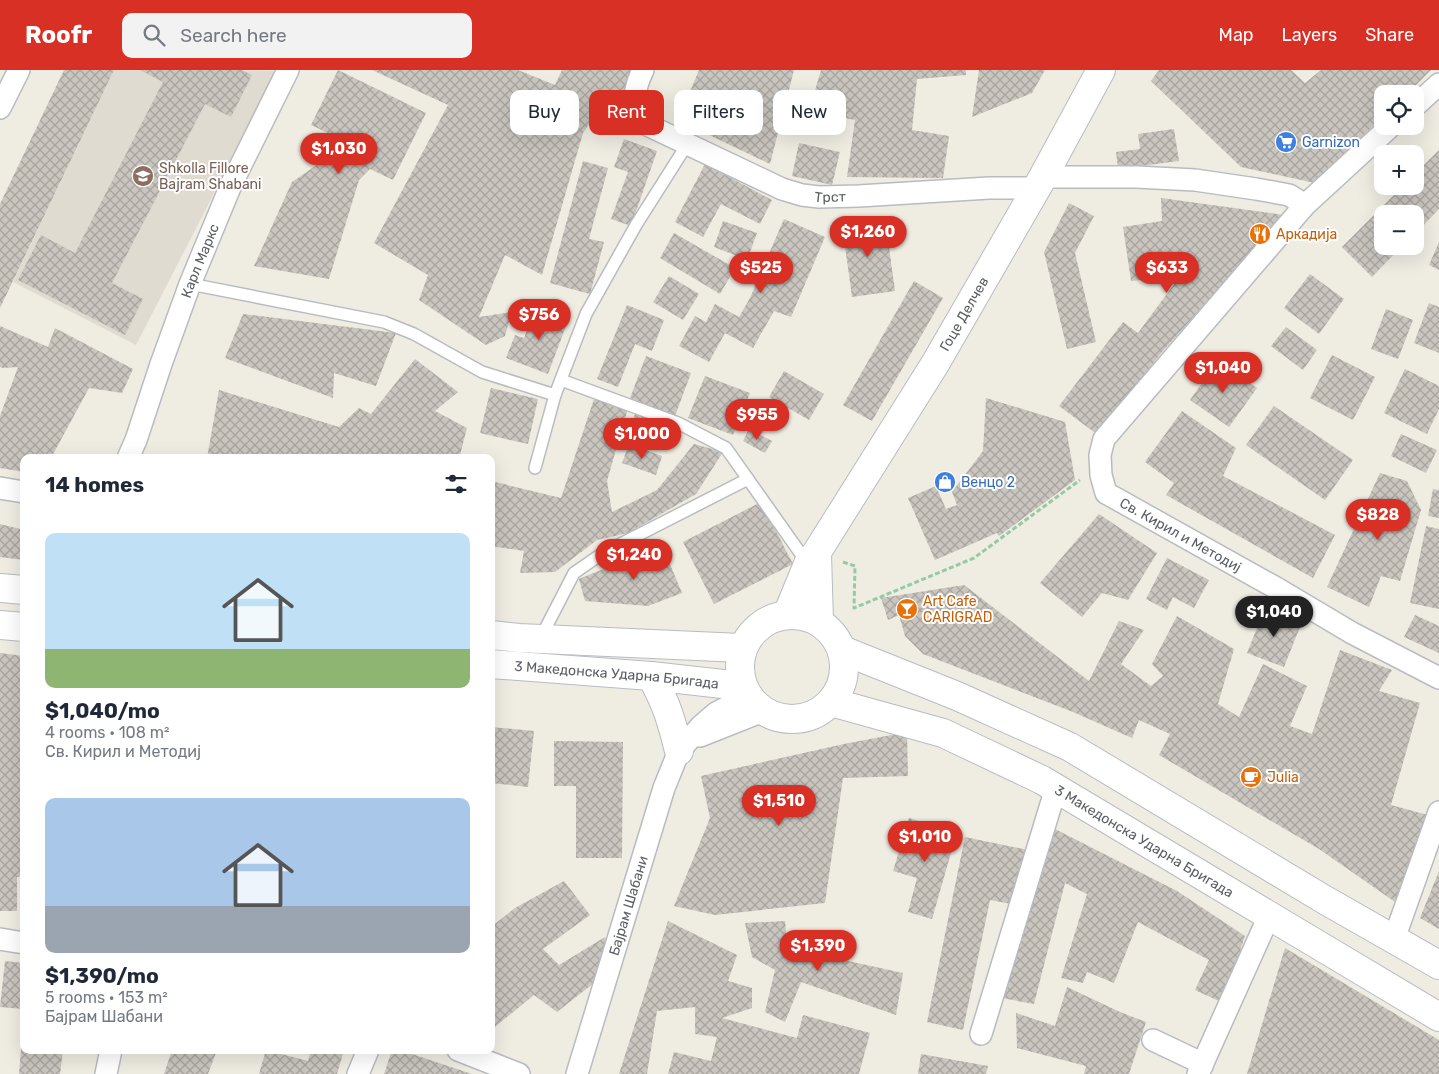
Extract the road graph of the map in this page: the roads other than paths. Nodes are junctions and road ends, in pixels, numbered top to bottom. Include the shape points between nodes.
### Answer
1 (18, 70) edge
2 (288, 70) edge
3 (643, 70) edge
4 (1101, 70) edge
5 (1439, 84) edge
6 (1424, 98) edge
7 (0, 108) edge
8 (1382, 135) edge
9 (688, 143) junction
10 (1040, 183) junction
11 (1305, 205) junction
12 (190, 284) junction
13 (561, 380) junction
14 (555, 395) junction
15 (130, 454) edge
16 (535, 468) dead end
17 (748, 479) junction
18 (0, 488) edge
19 (20, 491) edge
20 (812, 558) junction
21 (0, 588) edge
22 (20, 590) edge
23 (787, 615) junction
24 (820, 622) junction
25 (0, 625) edge
26 (20, 627) edge
27 (495, 636) edge
28 (540, 639) junction
29 (742, 648) junction
30 (842, 650) junction
31 (495, 664) edge
32 (651, 676) junction
33 (1439, 678) edge
34 (750, 698) junction
35 (831, 702) junction
36 (684, 746) junction
37 (1056, 788) junction
38 (1439, 812) edge
39 (1269, 916) junction
40 (0, 938) edge
41 (1394, 939) junction
42 (20, 942) edge
43 (1439, 966) edge
44 (1439, 1018) edge
45 (981, 1034) dead end
46 (1153, 1040) dead end
47 (110, 1054) edge
48 (366, 1054) edge
49 (468, 1054) edge
50 (1200, 1070) edge
51 (106, 1074) edge
52 (358, 1074) edge
53 (519, 1074) edge
54 (577, 1074) edge

1 - 7 street
2 - 12 street, Карл Маркс via 231,184
3 - 9 street, Трст via 634,99 639,121
4 - 10 street, Гоце Делчев
5 - 6 street
8 - 11 street
9 - 10 street, Трст via 782,189 819,197
9 - 13 lane via 636,225 586,314
10 - 11 street, Трст via 1136,177 1195,180 1289,195
10 - 20 street, Гоце Делчев via 935,364
11 - 33 street, Св. Кирил и Методиј via 1104,439 1100,456 1106,493 1352,633
12 - 14 lane via 384,322 414,334 482,372
12 - 15 street, Карл Маркс
13 - 14 lane
13 - 17 lane via 678,423 726,448
14 - 16 lane
17 - 20 lane
17 - 28 lane via 604,553 574,573
18 - 19 street
20 - 23 street, Гоце Делчев
20 - 24 street
21 - 22 street
23 - 24 street via 804,616
23 - 29 street via 764,622
24 - 30 street via 833,634
25 - 26 street
27 - 28 street, 3 Македонска Ударна Бригада
28 - 29 street, 3 Македонска Ударна Бригада
29 - 34 street via 739,667
30 - 35 street, 3 Македонска Ударна Бригада via 845,669 841,687
30 - 41 street via 1070,747
31 - 32 street, 3 Македонска Ударна Бригада
32 - 34 street, 3 Македонска Ударна Бригада
32 - 36 street
34 - 35 street, 3 Македонска Ударна Бригада via 786,720 811,716
34 - 36 street, Бајрам Шабани via 716,713
35 - 37 street, 3 Македонска Ударна Бригада via 943,733
36 - 54 street, Бајрам Шабани via 664,788
37 - 39 street, 3 Македонска Ударна Бригада
37 - 45 street
38 - 41 street
39 - 44 street, 3 Македонска Ударна Бригада
39 - 50 street
40 - 42 street
41 - 43 street
46 - 50 street via 1193,1059
47 - 51 street
48 - 52 street
49 - 53 street

